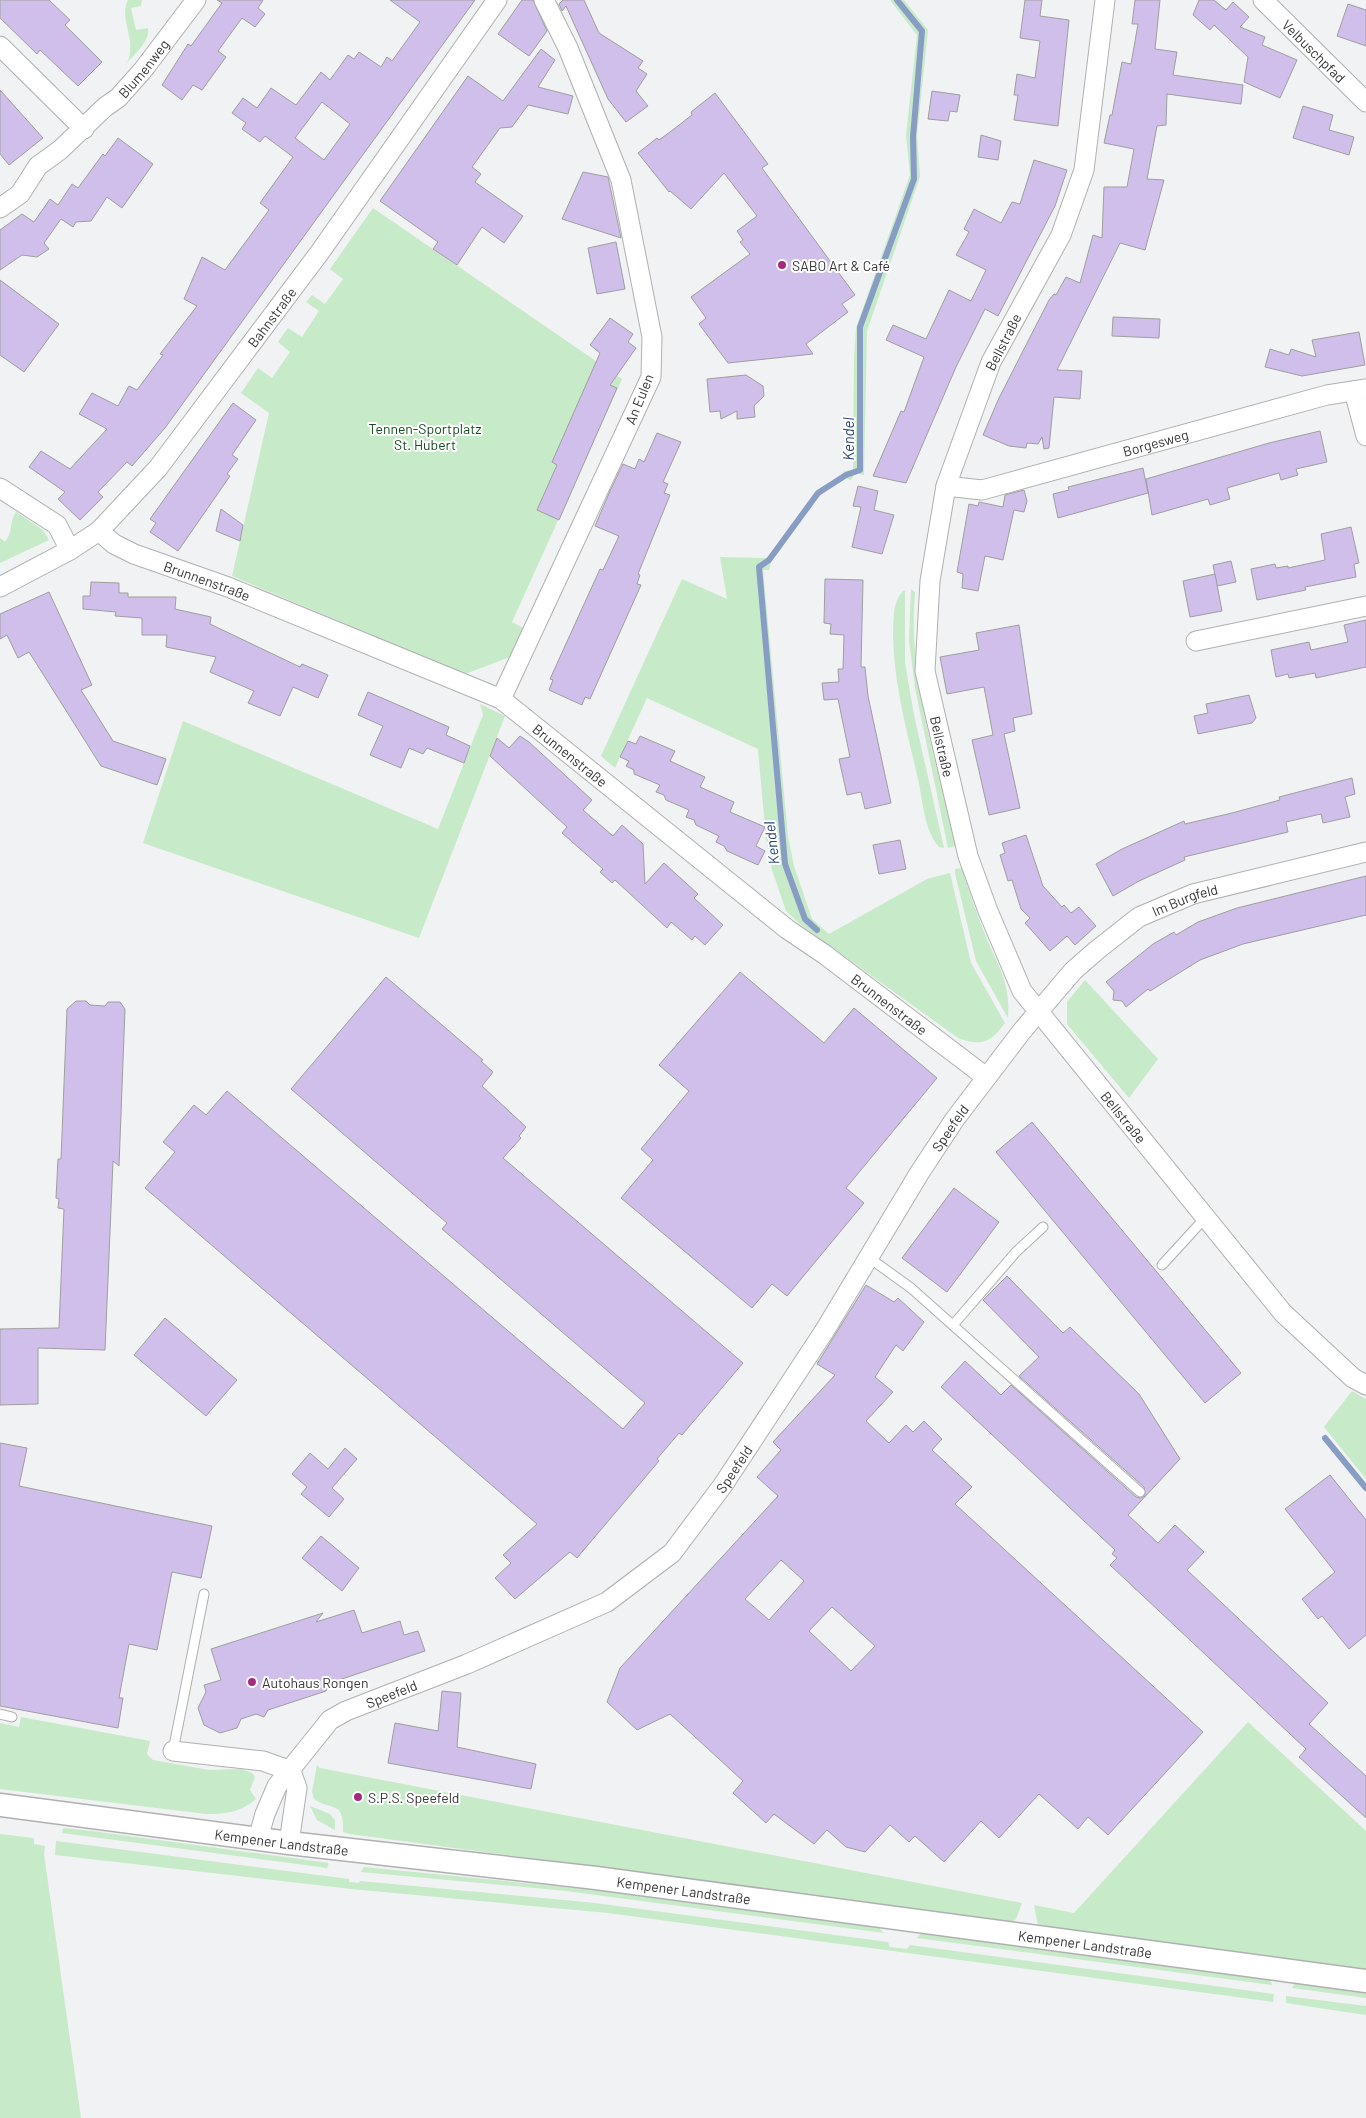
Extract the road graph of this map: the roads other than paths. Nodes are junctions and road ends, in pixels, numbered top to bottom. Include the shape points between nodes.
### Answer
1 (196, 0) edge
2 (497, 0) edge
3 (544, 0) edge
4 (1105, 0) edge
5 (1263, 0) edge
6 (0, 46) edge
7 (1366, 102) edge
8 (84, 129) junction
9 (0, 208) edge
10 (1360, 390) edge
11 (1366, 436) edge
12 (946, 486) junction
13 (0, 488) edge
14 (99, 531) junction
15 (70, 550) junction
16 (0, 587) edge
17 (1366, 606) edge
18 (1196, 641) dead end
19 (501, 699) junction
20 (1366, 852) edge
21 (1039, 1012) junction
22 (986, 1077) junction
23 (1205, 1218) junction
24 (1044, 1226) dead end
25 (868, 1257) junction
26 (1162, 1265) dead end
27 (953, 1326) junction
28 (1366, 1385) edge
29 (1140, 1492) dead end
30 (204, 1594) dead end
31 (0, 1714) edge
32 (12, 1717) dead end
33 (173, 1751) joint
34 (291, 1771) junction
35 (0, 1805) edge
36 (258, 1839) junction
37 (289, 1843) junction
38 (1366, 1981) edge

1 - 8 street, Blumenweg via 143,70
2 - 14 street, Bahnstraße via 320,252 195,422 147,481
3 - 19 street, An Eulen via 568,48 621,180 652,337 651,377
4 - 12 street, Bellstraße via 1084,170 1061,235 991,362
5 - 7 street, Velbuschpfad
6 - 8 street
8 - 9 street, Blumenweg via 38,166 20,194
10 - 11 street
10 - 12 street, Borgesweg via 1327,395 982,490
12 - 21 street, Bellstraße via 930,580 925,671 968,856 1022,991
13 - 15 street via 57,525
14 - 15 street, Bahnstraße
14 - 19 street, Brunnenstraße via 114,544 134,554 228,587
15 - 16 street, Bahnstraße
17 - 18 street
19 - 22 street, Brunnenstraße via 787,929
20 - 21 street, Im Burgfeld via 1193,894 1139,917 1073,971
21 - 22 street, Speefeld
21 - 23 street, Bellstraße
22 - 25 street, Speefeld via 920,1172
23 - 26 lane
23 - 28 street, Bellstraße via 1283,1314 1353,1378
24 - 27 lane via 1016,1252
25 - 27 lane via 911,1288
25 - 34 street, Speefeld via 825,1330 723,1485 672,1553 607,1602 467,1664 338,1715 305,1749
27 - 29 lane
30 - 33 lane
31 - 32 lane
33 - 34 street via 263,1761
34 - 36 street, Speefeld via 277,1786
34 - 37 street via 297,1788
35 - 36 street, Kempener Landstraße
36 - 37 street, Kempener Landstraße
37 - 38 street, Kempener Landstraße via 596,1878

